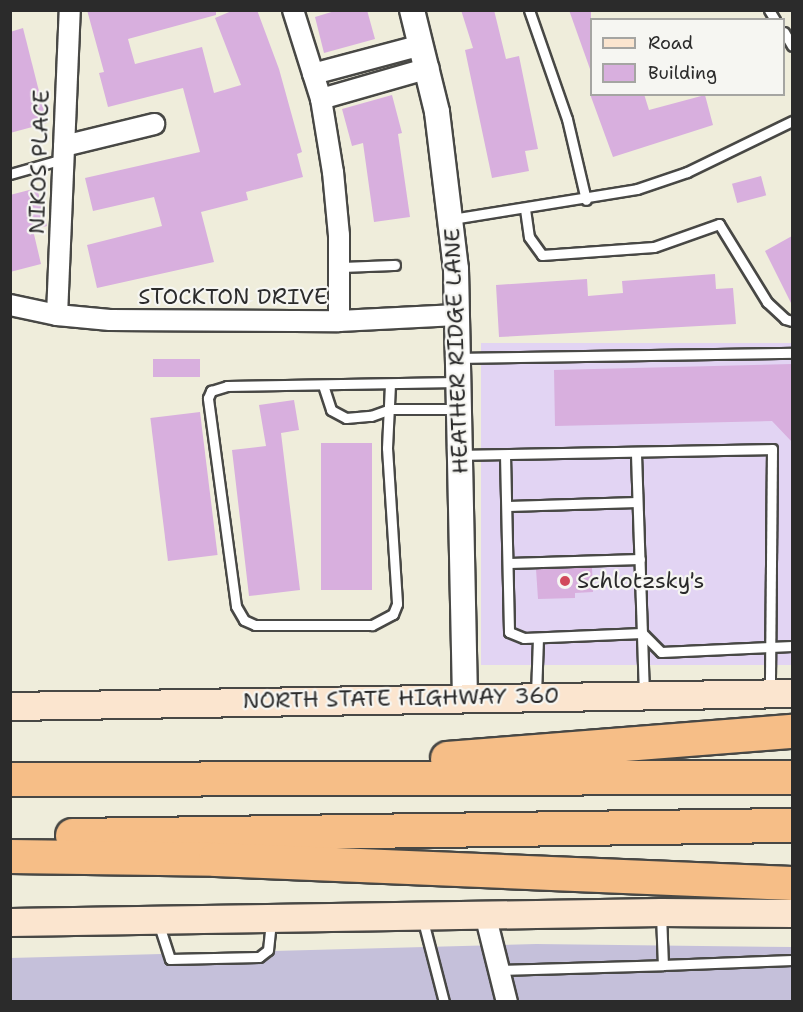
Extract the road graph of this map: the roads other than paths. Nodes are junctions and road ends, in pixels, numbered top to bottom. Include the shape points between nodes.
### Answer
1 (69, 10) edge
2 (293, 10) edge
3 (412, 10) edge
4 (529, 10) edge
5 (422, 45) junction
6 (310, 64) junction
7 (429, 68) junction
8 (321, 99) junction
9 (792, 121) edge
10 (154, 124) dead end
11 (64, 153) junction
12 (10, 174) edge
13 (586, 200) junction
14 (525, 209) junction
15 (452, 219) junction
16 (395, 265) dead end
17 (340, 267) junction
18 (10, 305) edge
19 (57, 315) junction
20 (457, 315) junction
21 (339, 321) junction
22 (792, 321) edge
23 (792, 353) edge
24 (458, 370) junction
25 (390, 384) junction
26 (323, 385) junction
27 (390, 409) junction
28 (459, 409) junction
29 (636, 454) junction
30 (460, 455) junction
31 (505, 455) junction
32 (637, 502) junction
33 (508, 506) junction
34 (639, 559) junction
35 (509, 563) junction
36 (642, 633) junction
37 (538, 638) junction
38 (771, 646) junction
39 (792, 646) edge
40 (781, 693) edge
41 (536, 694) junction
42 (644, 694) junction
43 (465, 696) junction
44 (10, 706) edge
45 (792, 731) edge
46 (792, 777) edge
47 (25, 779) edge
48 (792, 825) edge
49 (10, 836) edge
50 (10, 856) edge
51 (792, 883) edge
52 (661, 912) junction
53 (792, 913) edge
54 (485, 914) junction
55 (421, 915) junction
56 (271, 918) junction
57 (157, 920) junction
58 (10, 922) edge
59 (792, 960) edge
60 (663, 965) junction
61 (499, 970) junction
62 (444, 1002) edge
63 (507, 1002) edge

1 - 11 street, NIKOS PLACE
2 - 6 street
3 - 5 street, HEATHER RIDGE LANE
4 - 13 lane via 567,120
5 - 6 street
5 - 7 street, HEATHER RIDGE LANE
6 - 8 street
7 - 8 street
7 - 15 street, HEATHER RIDGE LANE
8 - 17 street via 332,169
9 - 13 lane via 687,172 638,189
10 - 11 street
11 - 12 lane
11 - 19 street, NIKOS PLACE
13 - 14 lane
14 - 15 lane
14 - 22 lane via 529,237 542,255 654,247 719,224 767,302
15 - 20 street, HEATHER RIDGE LANE
16 - 17 lane
17 - 21 street
18 - 19 street, STOCKTON DRIVE
19 - 21 street, STOCKTON DRIVE via 110,320
20 - 21 street, STOCKTON DRIVE
20 - 24 street, HEATHER RIDGE LANE
23 - 24 lane
24 - 25 lane
24 - 28 street, HEATHER RIDGE LANE
25 - 26 lane
25 - 27 lane
26 - 27 lane via 325,400 339,416 356,419
26 - 27 lane via 227,386 211,391 208,398 236,606 244,620 255,625 372,625 393,614 397,604 387,448
27 - 28 lane
28 - 30 street, HEATHER RIDGE LANE
29 - 31 lane
29 - 32 lane
29 - 38 lane via 772,449
30 - 31 lane
30 - 43 street, HEATHER RIDGE LANE
31 - 33 lane
32 - 33 lane
32 - 34 lane
33 - 35 lane
34 - 35 lane
34 - 36 lane
35 - 37 lane via 509,632
36 - 37 lane
36 - 38 lane via 661,652
36 - 42 lane
37 - 41 lane
38 - 39 lane
38 - 40 lane
40 - 42 main road, NORTH STATE HIGHWAY 360
41 - 42 main road, NORTH STATE HIGHWAY 360
41 - 43 main road, NORTH STATE HIGHWAY 360
43 - 44 main road, NORTH STATE HIGHWAY 360
45 - 47 highway via 464,758 87,760
46 - 47 highway
48 - 49 highway
50 - 51 highway via 215,859
52 - 53 main road
52 - 54 main road
52 - 60 lane
54 - 55 main road
54 - 61 street
55 - 56 main road
55 - 62 lane
56 - 57 main road
56 - 57 lane via 268,950 260,957 170,958
57 - 58 main road
59 - 60 lane
60 - 61 lane
61 - 63 street

